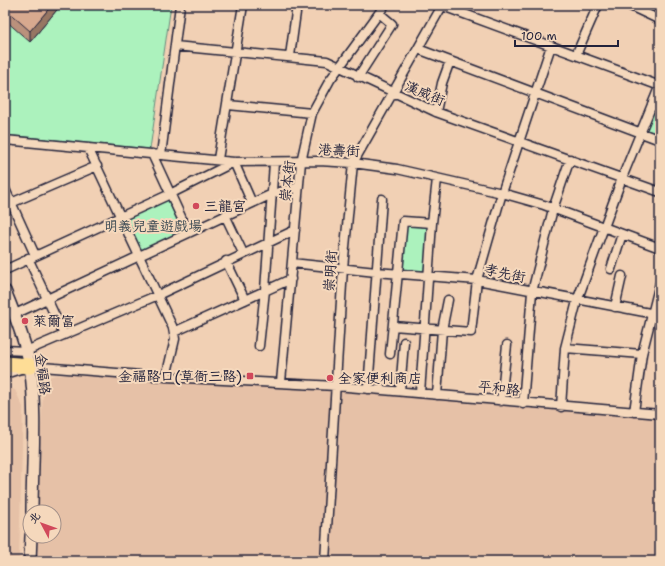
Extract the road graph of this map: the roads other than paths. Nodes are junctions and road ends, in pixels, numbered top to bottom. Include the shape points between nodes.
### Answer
1 (180, 5) edge
2 (243, 5) edge
3 (297, 5) edge
4 (441, 5) edge
5 (598, 5) edge
6 (628, 5) edge
7 (381, 7) edge
8 (660, 20) edge
9 (175, 46) junction
10 (552, 46) junction
11 (418, 49) junction
12 (235, 53) junction
13 (576, 55) junction
14 (290, 56) junction
15 (450, 62) junction
16 (340, 66) junction
17 (358, 77) junction
18 (660, 85) edge
19 (393, 94) junction
20 (535, 94) junction
21 (652, 104) junction
22 (228, 106) junction
23 (660, 108) edge
24 (436, 112) junction
25 (312, 113) junction
26 (641, 132) junction
27 (5, 140) edge
28 (660, 140) edge
29 (519, 141) junction
30 (88, 148) junction
31 (152, 154) junction
32 (161, 154) junction
33 (218, 159) junction
34 (570, 159) junction
35 (234, 162) junction
36 (301, 162) junction
37 (274, 163) junction
38 (354, 163) junction
39 (97, 166) junction
40 (622, 178) junction
41 (437, 179) junction
42 (298, 187) junction
43 (5, 189) edge
44 (660, 192) edge
45 (502, 193) junction
46 (171, 194) junction
47 (272, 194) junction
48 (382, 199) dead end
49 (11, 203) junction
50 (252, 203) junction
51 (554, 209) junction
52 (225, 215) junction
53 (120, 218) junction
54 (432, 223) junction
55 (605, 228) junction
56 (295, 230) junction
57 (188, 232) junction
58 (622, 234) junction
59 (268, 242) junction
60 (660, 248) edge
61 (243, 253) junction
62 (139, 256) junction
63 (31, 257) junction
64 (226, 262) junction
65 (292, 263) junction
66 (343, 268) junction
67 (5, 270) edge
68 (610, 270) dead end
69 (376, 272) junction
70 (398, 274) junction
71 (427, 276) junction
72 (622, 276) dead end
73 (291, 279) junction
74 (477, 280) junction
75 (660, 283) edge
76 (265, 290) junction
77 (5, 291) edge
78 (532, 292) junction
79 (158, 295) junction
80 (46, 299) junction
81 (246, 300) junction
82 (448, 300) dead end
83 (578, 301) junction
84 (615, 307) junction
85 (14, 314) junction
86 (651, 314) junction
87 (660, 316) edge
88 (393, 326) junction
89 (424, 328) junction
90 (442, 330) junction
91 (174, 332) junction
92 (64, 334) junction
93 (404, 342) dead end
94 (507, 345) dead end
95 (259, 346) dead end
96 (565, 348) junction
97 (5, 350) edge
98 (390, 354) dead end
99 (642, 354) junction
100 (5, 356) edge
101 (28, 359) junction
102 (5, 364) edge
103 (5, 374) edge
104 (166, 377) junction
105 (281, 382) junction
106 (336, 386) junction
107 (368, 388) junction
108 (400, 391) junction
109 (420, 393) junction
110 (437, 395) junction
111 (501, 401) junction
112 (523, 404) junction
113 (561, 407) junction
114 (634, 412) junction
115 (660, 414) edge
116 (32, 504) edge
117 (31, 544) edge
118 (30, 561) edge
119 (325, 561) edge

1 - 9 street
2 - 12 street
3 - 14 street
4 - 10 street
4 - 11 street, 崇明街
5 - 13 street
6 - 8 street
7 - 16 street, 崇本街
7 - 17 street via 392,24
9 - 12 street, 漢威街
9 - 32 street
10 - 13 street
10 - 20 street
11 - 15 street
11 - 19 street, 崇明街
12 - 14 street, 漢威街
12 - 22 street
13 - 18 street
14 - 16 street, 漢威街 via 326,61
15 - 20 street
15 - 24 street via 442,83
16 - 17 street, 漢威街
16 - 25 street, 崇本街
17 - 19 street, 漢威街
18 - 21 street
19 - 24 street, 漢威街
19 - 38 street, 崇明街
20 - 26 street
20 - 29 street
21 - 23 street
21 - 26 street
22 - 25 street
22 - 33 street
24 - 29 street, 漢威街
25 - 36 street, 崇本街
26 - 28 street
26 - 40 street
27 - 30 street, 港壽街
29 - 34 street, 漢威街
29 - 45 street
30 - 31 street, 港壽街
30 - 39 street
31 - 32 street, 港壽街
31 - 46 street
32 - 33 street, 港壽街
33 - 35 street, 港壽街
34 - 40 street, 漢威街
34 - 51 street
35 - 37 street, 港壽街
35 - 46 street
35 - 50 street
36 - 37 street, 港壽街
36 - 38 street, 港壽街
36 - 42 street, 崇本街
37 - 47 street
38 - 41 street, 港壽街 via 396,169
38 - 66 street, 崇明街
39 - 49 street
39 - 53 street
40 - 44 street, 漢威街
40 - 55 street
41 - 45 street, 港壽街
41 - 54 street
42 - 47 street
42 - 56 street, 崇本街
43 - 49 street
45 - 51 street, 港壽街
45 - 74 street
46 - 53 street
46 - 57 street
47 - 50 street
47 - 59 street
48 - 69 street
49 - 63 street
50 - 52 street
51 - 55 street, 港壽街
51 - 78 street
52 - 57 street
52 - 61 street
53 - 62 street
53 - 63 street
54 - 70 street via 403,221
54 - 71 street
55 - 58 street, 港壽街
55 - 83 street
56 - 59 street
56 - 65 street, 崇本街
57 - 62 street
58 - 60 street, 港壽街
58 - 68 street
59 - 61 street
59 - 76 street
61 - 64 street
62 - 79 street
62 - 80 street
63 - 67 street
63 - 80 street
64 - 79 street
64 - 81 street
65 - 66 street, 孝先街
65 - 73 street, 崇本街
66 - 69 street, 孝先街
66 - 106 street, 崇明街
69 - 70 street, 孝先街
69 - 107 street
70 - 71 street, 孝先街
70 - 88 street
71 - 74 street, 孝先街
71 - 89 street
72 - 84 street
73 - 76 street
73 - 105 street, 崇本街
74 - 78 street, 孝先街
74 - 90 street via 471,332
75 - 86 street
76 - 81 street
76 - 95 street
77 - 85 street, 金福路
78 - 83 street, 孝先街
78 - 112 street
79 - 91 street
79 - 92 street
80 - 85 street
80 - 92 street
81 - 91 street
82 - 90 street
83 - 84 street, 孝先街
83 - 96 street
84 - 86 street, 孝先街
85 - 101 street, 金福路
86 - 87 street, 孝先街
86 - 99 street
88 - 89 street
88 - 98 street
89 - 90 street
89 - 109 street
90 - 110 street
91 - 104 street
92 - 101 street
93 - 108 street
94 - 111 street
96 - 99 street
96 - 113 street
97 - 101 street, 平和路
99 - 114 street
100 - 101 highway
101 - 102 highway
101 - 103 street
101 - 104 street, 平和路
101 - 116 street, 金福路 via 33,423
104 - 105 street, 平和路
105 - 106 street, 平和路
106 - 107 street, 平和路
106 - 119 street, 崇明街
107 - 108 street, 平和路
108 - 109 street, 平和路
109 - 110 street, 平和路
110 - 111 street, 平和路
111 - 112 street, 平和路
112 - 113 street, 平和路
113 - 114 street, 平和路
114 - 115 street, 平和路
117 - 118 street

